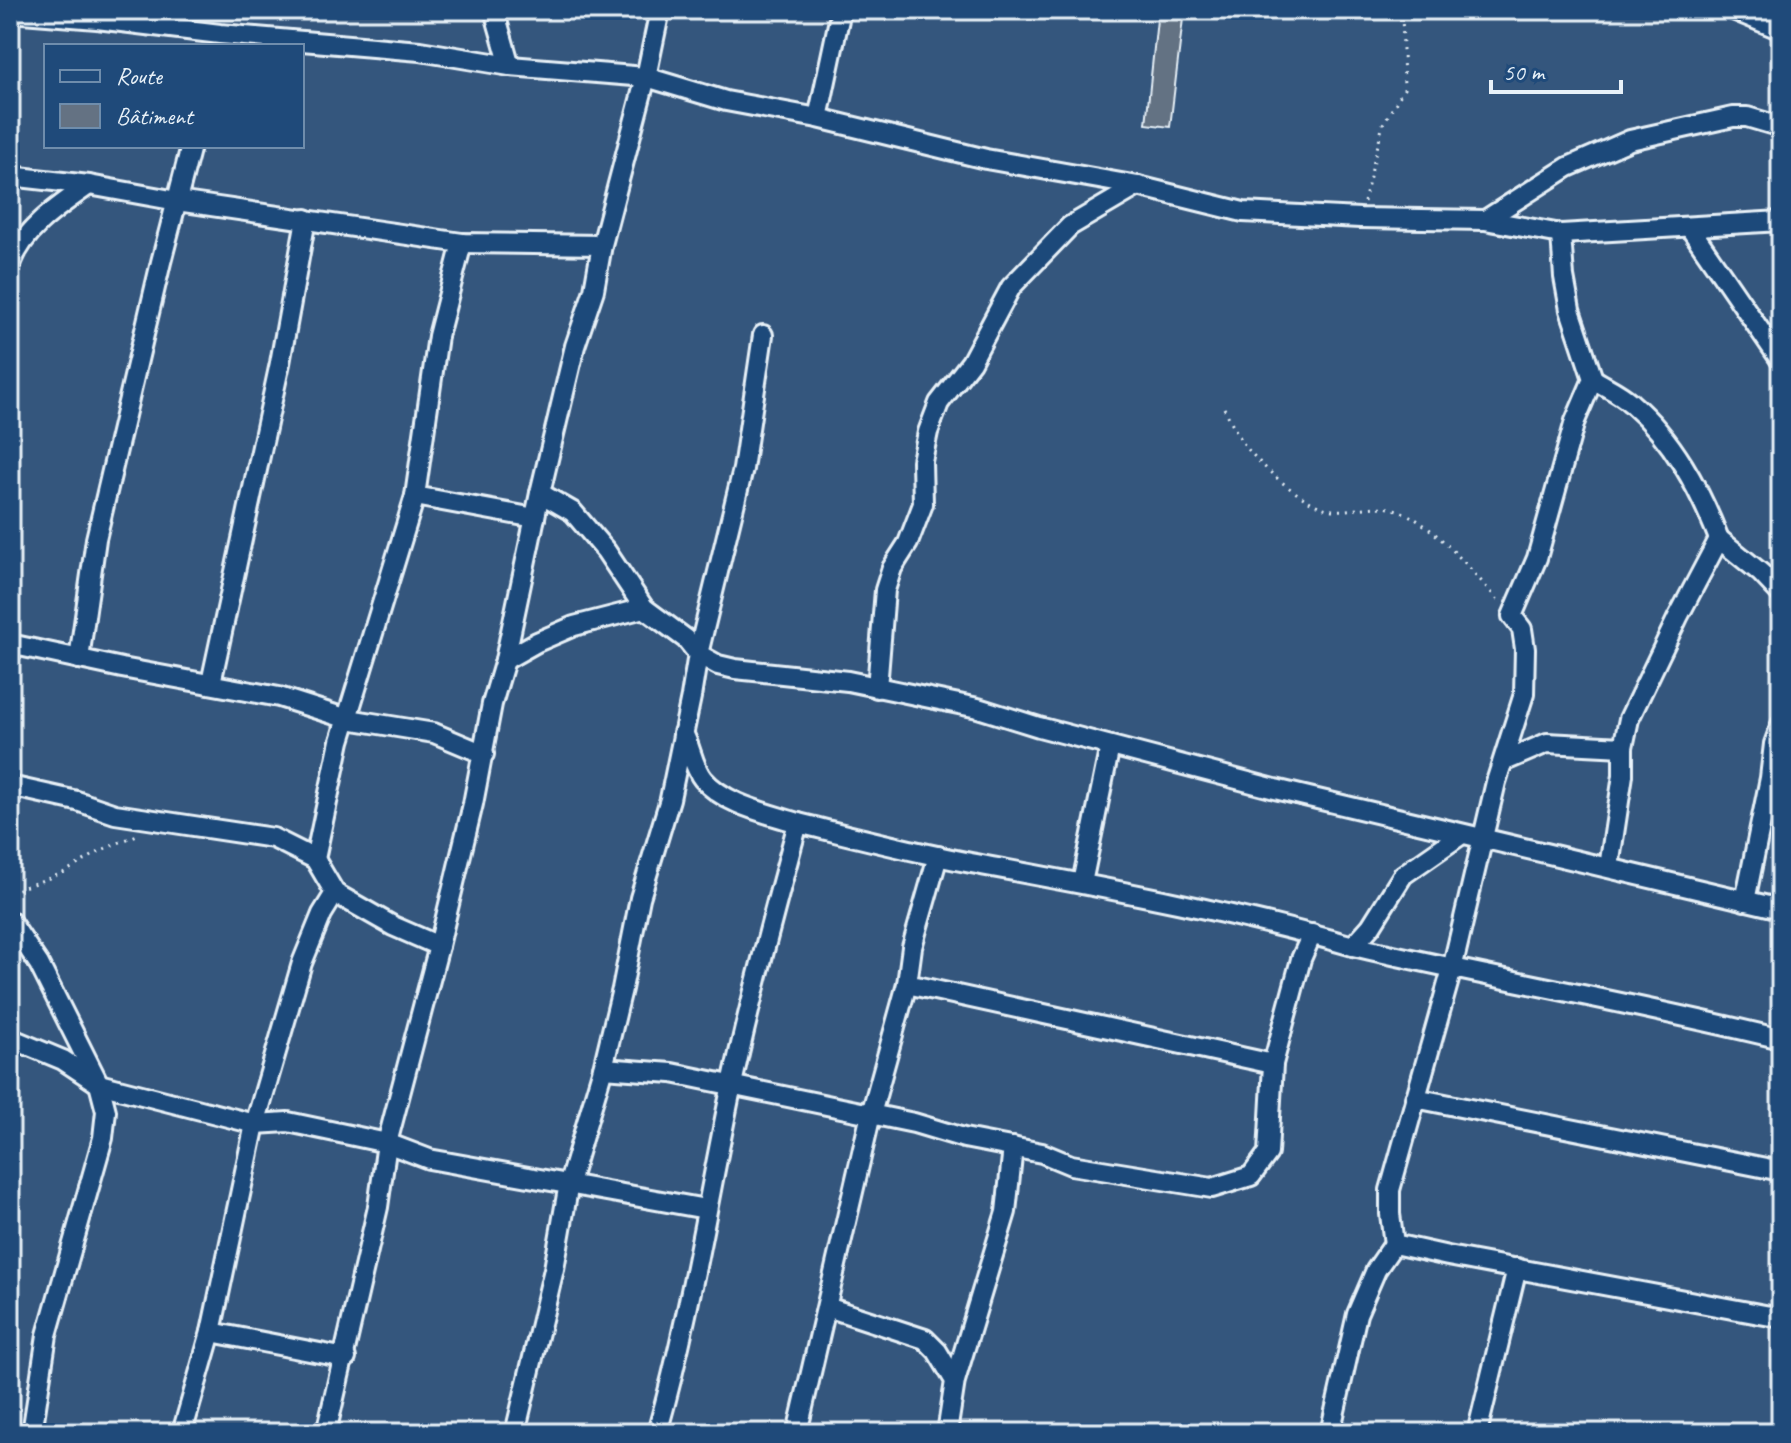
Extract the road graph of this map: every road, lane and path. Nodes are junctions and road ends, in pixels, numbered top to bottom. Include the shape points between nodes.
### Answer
1 (494, 10) edge
2 (660, 10) edge
3 (841, 10) edge
4 (1402, 10) edge
5 (1733, 10) edge
6 (10, 12) edge
7 (1781, 30) edge
8 (218, 40) edge
9 (291, 44) edge
10 (304, 45) edge
11 (510, 66) junction
12 (646, 77) junction
13 (818, 118) junction
14 (1781, 127) edge
15 (190, 148) edge
16 (10, 176) edge
17 (89, 185) junction
18 (1138, 186) junction
19 (177, 201) junction
20 (1360, 218) junction
21 (306, 219) junction
22 (1485, 220) junction
23 (1781, 221) edge
24 (1690, 228) junction
25 (1561, 234) junction
26 (462, 243) junction
27 (602, 245) junction
28 (10, 268) edge
29 (763, 335) dead end
30 (1781, 361) edge
31 (1593, 379) junction
32 (1224, 408) dead end
33 (540, 493) junction
34 (415, 496) junction
35 (535, 518) junction
36 (1719, 539) junction
37 (1781, 594) edge
38 (644, 608) junction
39 (1512, 616) junction
40 (10, 644) edge
41 (698, 654) junction
42 (79, 659) junction
43 (505, 660) junction
44 (211, 683) junction
45 (877, 688) junction
46 (348, 719) junction
47 (1781, 725) edge
48 (683, 733) junction
49 (1110, 746) junction
50 (1623, 747) junction
51 (484, 754) junction
52 (1505, 761) junction
53 (10, 786) edge
54 (170, 822) junction
55 (798, 823) junction
56 (1462, 834) junction
57 (1482, 838) junction
58 (938, 856) junction
59 (315, 859) junction
60 (1609, 867) junction
61 (1082, 883) junction
62 (10, 892) edge
63 (335, 893) junction
64 (1745, 901) junction
65 (1781, 909) edge
66 (10, 921) edge
67 (1312, 934) junction
68 (439, 946) junction
69 (1353, 946) junction
70 (1452, 969) junction
71 (907, 984) junction
72 (10, 1038) edge
73 (1781, 1039) edge
74 (1273, 1064) junction
75 (603, 1068) junction
76 (99, 1084) junction
77 (732, 1085) junction
78 (1415, 1098) junction
79 (871, 1114) junction
80 (255, 1124) junction
81 (387, 1143) junction
82 (1013, 1147) junction
83 (1781, 1171) edge
84 (569, 1183) junction
85 (706, 1209) junction
86 (1394, 1244) junction
87 (1517, 1268) junction
88 (827, 1307) junction
89 (1781, 1318) edge
90 (211, 1332) junction
91 (346, 1358) junction
92 (955, 1381) junction
93 (32, 1433) edge
94 (182, 1433) edge
95 (326, 1433) edge
96 (515, 1433) edge
97 (657, 1433) edge
98 (797, 1433) edge
99 (947, 1433) edge
100 (1330, 1433) edge
101 (1477, 1433) edge

1 - 11 street
2 - 12 street
3 - 13 street
4 - 20 path via 1404,89 1383,124
5 - 7 street
6 - 8 street via 97,19
8 - 9 street
10 - 11 street via 420,51
11 - 12 street
12 - 13 street via 726,101
12 - 27 street
13 - 18 street via 986,159
14 - 22 street via 1733,117 1630,140 1568,167
15 - 19 street
16 - 17 street
17 - 19 street
17 - 28 street via 50,212 14,253
18 - 20 street via 1243,212
18 - 45 street via 1070,226 1011,287 971,362 939,403 922,461 923,504 885,590
19 - 21 street
19 - 42 street via 96,539
20 - 22 street
21 - 26 street
21 - 44 street
22 - 25 street
23 - 24 street
24 - 25 street
24 - 30 street
25 - 31 street via 1570,310
26 - 27 street
26 - 34 street via 438,336
27 - 33 street
29 - 41 street via 743,469
31 - 36 street via 1629,401 1668,440
31 - 39 street via 1575,421 1537,558
32 - 39 path via 1258,461 1300,496 1329,510 1394,509 1420,522
33 - 35 street
33 - 38 street via 573,512
34 - 35 street
34 - 46 street
35 - 43 street
36 - 37 street
36 - 50 street via 1629,719
38 - 41 street
38 - 43 street via 574,626
39 - 52 street via 1522,629 1524,694
40 - 42 street
41 - 45 street via 735,669
41 - 48 street
42 - 44 street
43 - 51 street
44 - 46 street
45 - 49 street via 978,708
46 - 51 street via 434,733
46 - 59 street
47 - 64 street
48 - 55 street via 709,785 735,802
48 - 75 street
49 - 56 street
49 - 61 street
50 - 52 street via 1547,743
50 - 60 street
51 - 68 street
52 - 57 street
53 - 54 street via 115,814
54 - 59 street via 273,838
54 - 62 path
55 - 58 street
55 - 77 street
56 - 57 street
56 - 69 street via 1403,875
57 - 60 street
57 - 70 street
58 - 61 street
58 - 71 street
59 - 63 street
60 - 64 street
61 - 67 street
63 - 68 street
63 - 80 street via 302,963
64 - 65 street
66 - 76 street via 39,964
67 - 69 street
67 - 74 street
68 - 81 street
69 - 70 street
70 - 73 street
70 - 78 street
71 - 74 street
71 - 79 street
72 - 76 street via 63,1060
74 - 82 street via 1268,1153 1251,1176 1227,1184 1212,1188 1111,1173
75 - 77 street via 672,1073
75 - 84 street
76 - 80 street
76 - 93 street via 106,1111 103,1138 47,1335
77 - 79 street
77 - 85 street
78 - 83 street
78 - 86 street via 1390,1190
79 - 82 street
79 - 88 street
80 - 81 street via 288,1122
80 - 90 street
81 - 84 street via 429,1159
81 - 91 street
82 - 92 street via 1006,1212
84 - 85 street
84 - 96 street
85 - 97 street via 695,1279
86 - 87 street
86 - 100 street via 1357,1314
87 - 89 street
87 - 101 street
88 - 92 street via 925,1339
88 - 98 street
90 - 91 street
90 - 94 street
91 - 95 street
92 - 99 street

